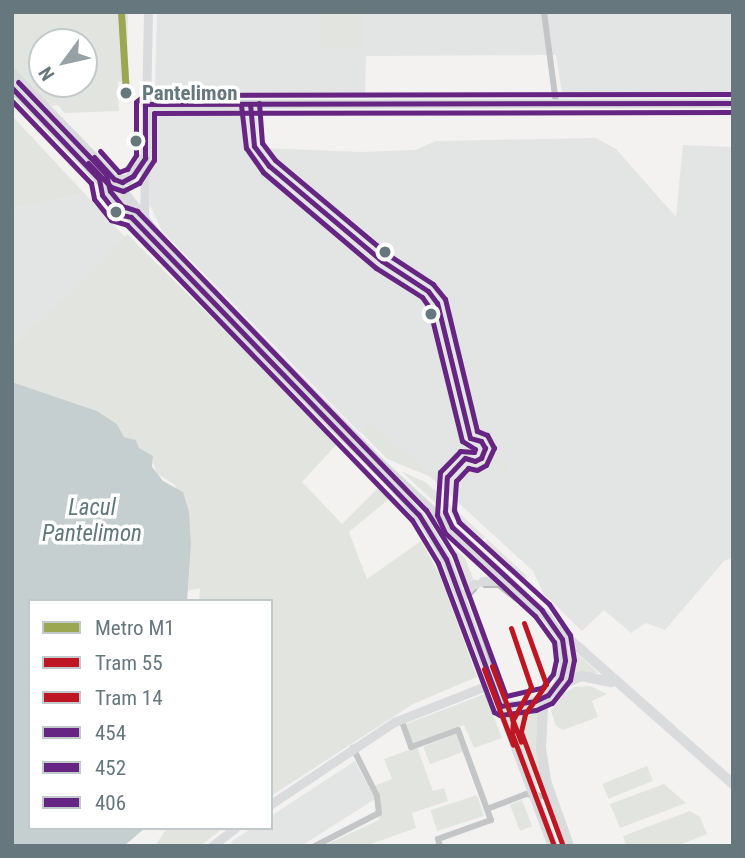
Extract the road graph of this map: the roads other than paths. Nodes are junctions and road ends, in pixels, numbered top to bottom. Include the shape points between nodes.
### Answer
1 (148, 12) edge
2 (544, 12) edge
3 (12, 73) edge
4 (12, 88) edge
5 (556, 103) junction
6 (733, 103) edge
7 (145, 104) junction
8 (145, 158) junction
9 (114, 178) junction
10 (131, 217) junction
11 (144, 218) junction
12 (146, 235) junction
13 (519, 588) junction
14 (461, 599) junction
15 (548, 618) junction
16 (491, 684) junction
17 (618, 685) junction
18 (558, 686) junction
19 (548, 695) junction
20 (500, 706) junction
21 (401, 719) junction
22 (353, 748) junction
23 (733, 785) edge
24 (533, 794) junction
25 (552, 797) junction
26 (273, 803) edge
27 (487, 809) junction
28 (233, 830) edge
29 (212, 846) edge
30 (315, 846) edge
31 (440, 846) edge
32 (553, 846) edge
33 (569, 846) edge

1 - 7 street
2 - 5 street
3 - 9 main road
4 - 10 main road
5 - 6 street
5 - 7 street
7 - 8 street
8 - 9 main road via 128,180
8 - 11 street
9 - 11 main road
10 - 11 main road
10 - 12 main road
11 - 12 main road
11 - 13 main road via 386,469
12 - 14 main road via 402,496 433,536
13 - 14 main road via 497,581 479,584 465,591
13 - 15 main road
14 - 16 main road
15 - 17 main road
15 - 18 main road via 564,646 565,667
16 - 20 main road
16 - 21 street
17 - 18 main road via 582,676
17 - 23 main road
18 - 19 main road
19 - 20 main road via 527,705
19 - 25 main road via 540,737
20 - 24 main road
21 - 22 street
21 - 27 street via 411,747 458,730
22 - 26 street
22 - 30 street via 377,796 379,813
24 - 25 street
24 - 27 street
24 - 32 main road
25 - 33 main road
27 - 31 street via 491,820 438,839
28 - 29 street

